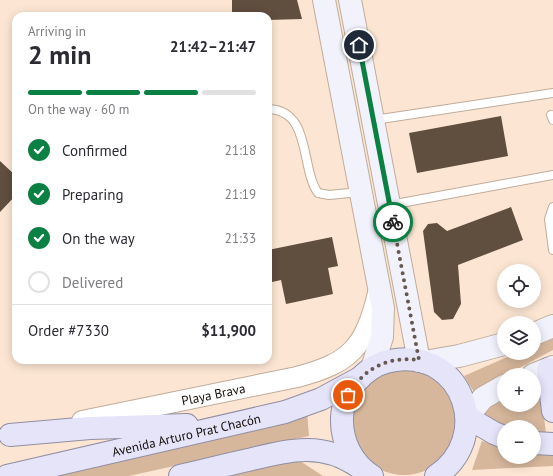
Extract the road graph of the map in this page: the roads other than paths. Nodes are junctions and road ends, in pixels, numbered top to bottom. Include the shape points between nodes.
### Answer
1 (324, 0) edge
2 (350, 0) edge
3 (553, 93) edge
4 (272, 108) edge
5 (373, 120) junction
6 (553, 175) edge
7 (361, 192) junction
8 (389, 205) junction
9 (553, 207) edge
10 (553, 250) edge
11 (379, 287) junction
12 (553, 326) edge
13 (541, 331) edge
14 (497, 346) edge
15 (422, 361) junction
16 (544, 370) edge
17 (366, 373) junction
18 (497, 390) edge
19 (553, 411) edge
20 (467, 417) junction
21 (242, 422) junction
22 (497, 434) edge
23 (5, 436) edge
24 (541, 443) edge
25 (553, 444) edge
26 (368, 473) edge
27 (7, 476) edge
28 (180, 476) edge
29 (436, 476) edge

1 - 7 main road
2 - 5 main road
3 - 5 lane
4 - 7 lane via 278,109 294,121 304,142 313,186 318,193 329,195
5 - 8 main road
6 - 8 lane
7 - 11 main road
8 - 15 main road
9 - 10 lane via 548,220
11 - 17 main road via 383,322 379,348
11 - 23 street, Playa Brava via 372,318 362,339 346,357 324,369 168,405
12 - 13 main road
14 - 15 main road via 459,356
15 - 17 main road, Avenida Arturo Prat Chacón via 390,360
15 - 20 main road, Avenida Arturo Prat Chacón via 440,370 454,383 463,399
16 - 19 main road
17 - 21 main road, Avenida Arturo Prat Chacón via 341,389 303,406
17 - 26 main road via 348,395 343,409 342,425 346,445 356,462
18 - 20 main road via 484,398
20 - 22 main road
20 - 29 main road, Avenida Arturo Prat Chacón via 466,436 458,455
21 - 23 main road via 90,428
21 - 27 main road, Avenida Arturo Prat Chacón
24 - 25 main road
26 - 28 main road via 338,455 324,451 296,450

